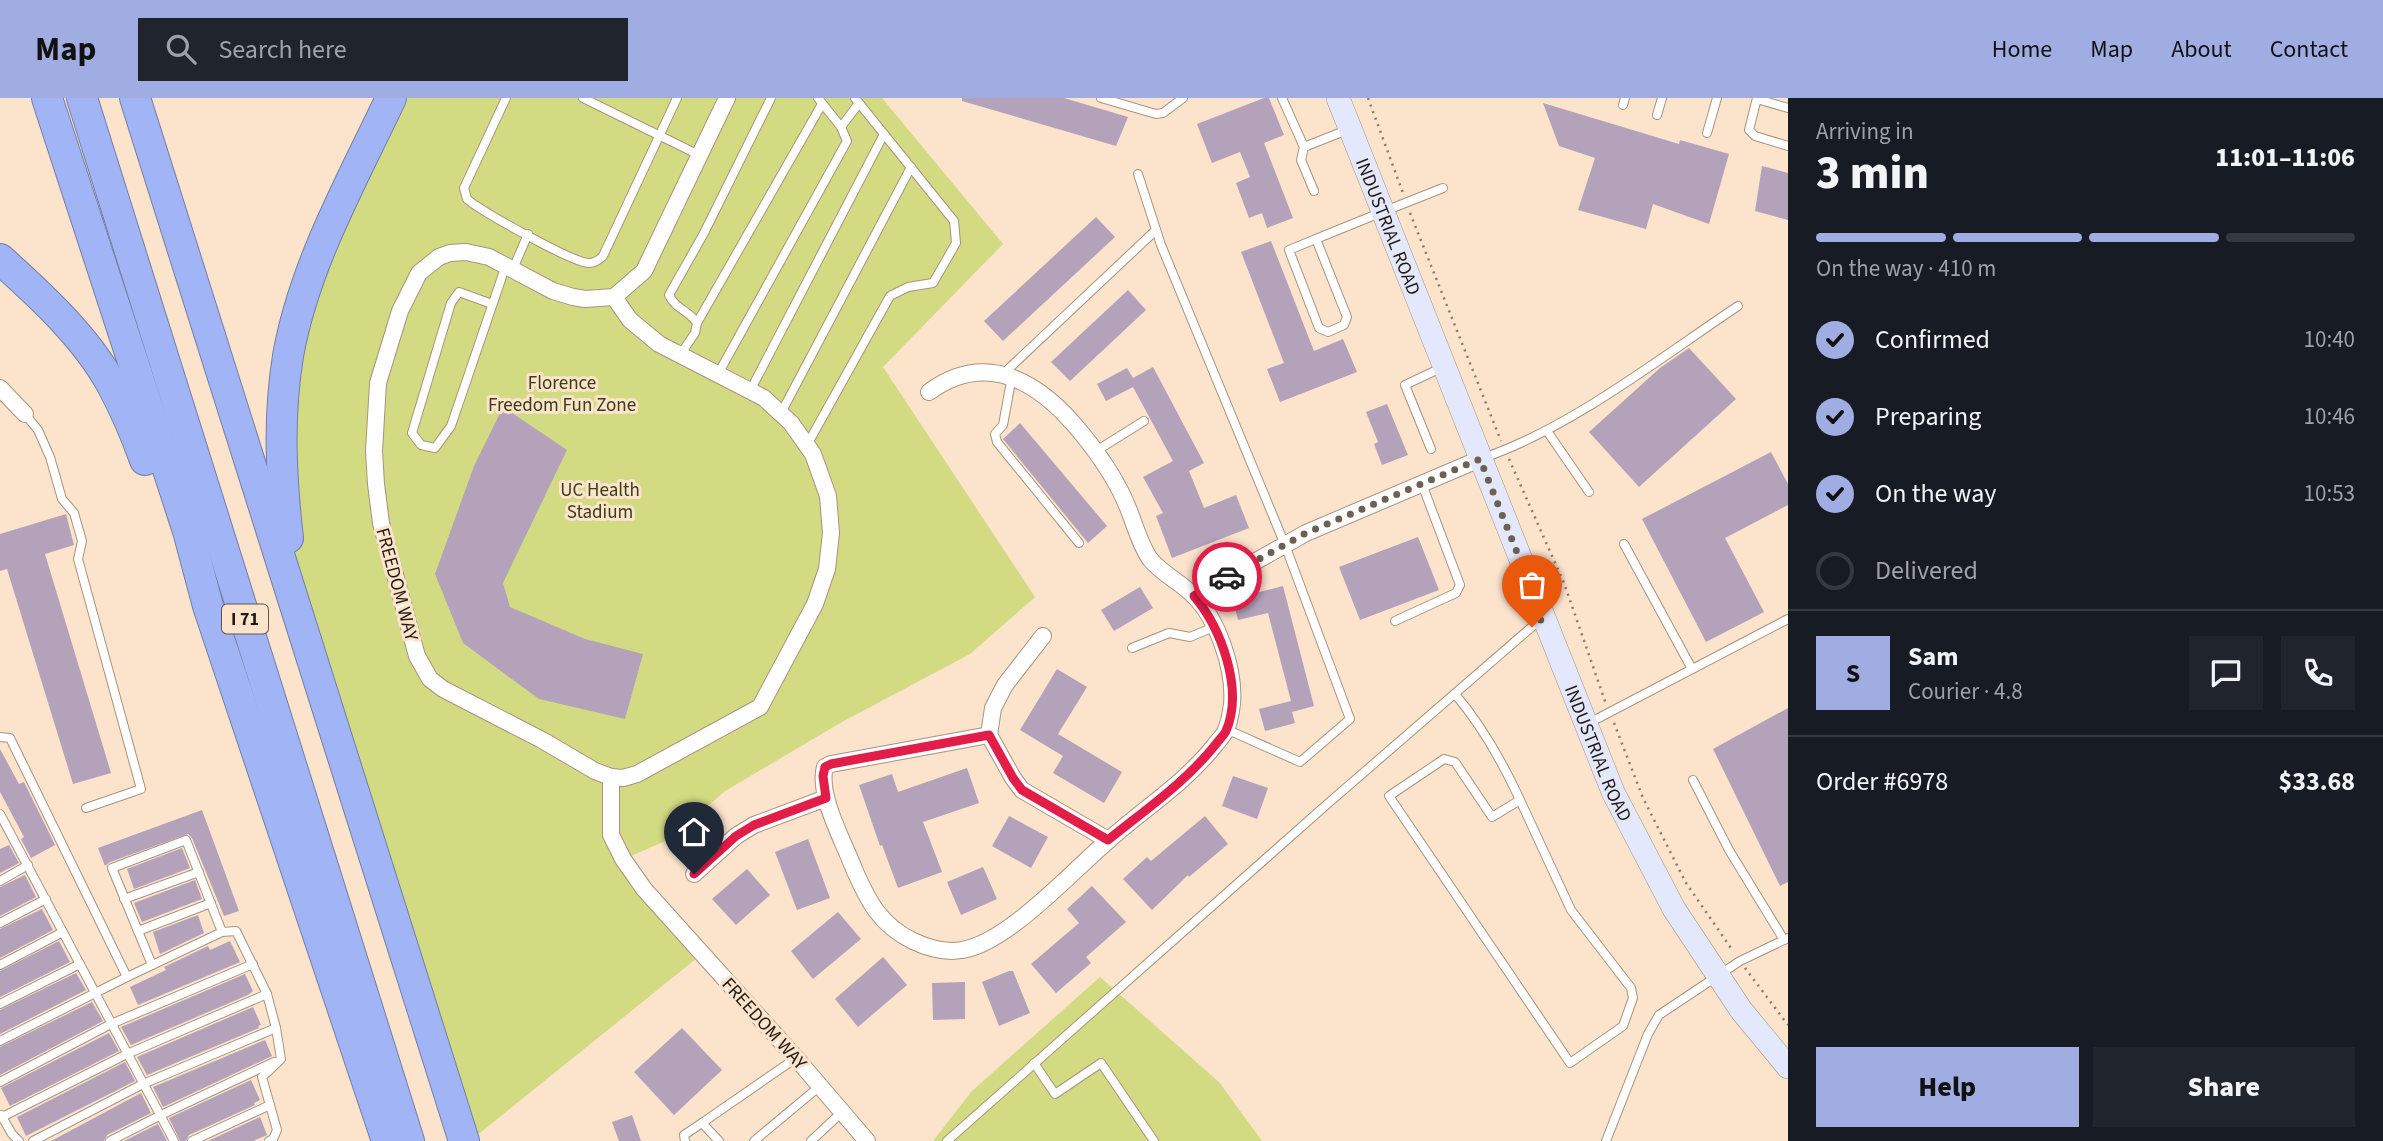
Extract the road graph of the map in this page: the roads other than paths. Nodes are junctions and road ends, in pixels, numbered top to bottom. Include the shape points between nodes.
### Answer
1 (47, 98) edge
2 (82, 98) edge
3 (135, 98) edge
4 (391, 98) edge
5 (506, 98) edge
6 (583, 98) edge
7 (677, 98) edge
8 (727, 98) edge
9 (771, 98) edge
10 (1101, 98) edge
11 (1183, 98) edge
12 (1282, 98) edge
13 (1338, 98) edge
14 (1662, 98) edge
15 (1717, 98) edge
16 (1757, 98) edge
17 (820, 101) edge
18 (857, 101) edge
19 (1788, 108) edge
20 (1657, 115) dead end
21 (841, 127) junction
22 (1350, 129) junction
23 (1707, 133) dead end
24 (884, 134) junction
25 (659, 136) junction
26 (1788, 146) edge
27 (1304, 147) junction
28 (699, 155) junction
29 (911, 167) junction
30 (1138, 174) dead end
31 (1443, 188) dead end
32 (1314, 191) dead end
33 (1383, 212) junction
34 (1156, 230) junction
35 (528, 234) junction
36 (1316, 239) junction
37 (0, 259) edge
38 (509, 267) junction
39 (614, 297) junction
40 (492, 304) junction
41 (1738, 306) dead end
42 (697, 323) junction
43 (680, 355) junction
44 (1443, 367) junction
45 (718, 374) junction
46 (1007, 376) junction
47 (0, 388) edge
48 (750, 390) junction
49 (929, 392) dead end
50 (781, 413) junction
51 (25, 414) joint
52 (1144, 421) dead end
53 (1547, 431) junction
54 (807, 445) junction
55 (1431, 449) dead end
56 (1096, 451) junction
57 (1480, 459) junction
58 (1422, 484) junction
59 (1589, 492) dead end
60 (1079, 543) dead end
61 (1624, 544) dead end
62 (1286, 545) junction
63 (1194, 596) junction
64 (208, 606) junction
65 (295, 608) junction
66 (1543, 618) junction
67 (1788, 619) edge
68 (1395, 621) dead end
69 (1214, 627) junction
70 (1043, 636) dead end
71 (1132, 648) dead end
72 (1692, 669) junction
73 (1455, 694) junction
74 (1585, 725) junction
75 (1226, 729) junction
76 (989, 735) junction
77 (0, 737) edge
78 (611, 777) junction
79 (1692, 780) dead end
80 (826, 798) junction
81 (1520, 800) junction
82 (86, 808) dead end
83 (0, 814) edge
84 (9, 831) junction
85 (0, 835) edge
86 (1108, 840) junction
87 (28, 865) junction
88 (199, 872) junction
89 (694, 874) dead end
90 (0, 881) edge
91 (46, 899) junction
92 (124, 899) junction
93 (211, 903) junction
94 (0, 923) edge
95 (138, 931) junction
96 (63, 932) junction
97 (222, 932) junction
98 (1786, 939) edge
99 (80, 964) junction
100 (253, 964) junction
101 (0, 965) edge
102 (152, 965) junction
103 (1716, 975) junction
104 (127, 977) junction
105 (95, 994) junction
106 (267, 994) junction
107 (0, 1004) edge
108 (111, 1024) junction
109 (276, 1028) junction
110 (0, 1041) edge
111 (127, 1054) junction
112 (796, 1058) junction
113 (281, 1059) junction
114 (1034, 1063) junction
115 (1788, 1068) edge
116 (0, 1082) edge
117 (144, 1084) junction
118 (820, 1086) junction
119 (270, 1105) junction
120 (842, 1112) junction
121 (1, 1115) edge
122 (161, 1115) junction
123 (702, 1123) junction
124 (19, 1141) edge
125 (33, 1141) edge
126 (110, 1141) edge
127 (174, 1141) edge
128 (192, 1141) edge
129 (269, 1141) edge
130 (387, 1141) edge
131 (409, 1141) edge
132 (464, 1141) edge
133 (685, 1141) edge
134 (719, 1141) edge
135 (754, 1141) edge
136 (811, 1141) edge
137 (866, 1141) edge
138 (947, 1141) edge
139 (1154, 1141) edge
140 (1606, 1141) edge

1 - 64 highway via 188,531
2 - 131 highway, I 71
3 - 65 highway, I 71
4 - 65 highway via 320,251 289,354 281,419 281,478
5 - 35 lane via 464,194 472,204
6 - 25 lane
7 - 25 lane
8 - 28 street
9 - 42 lane via 669,295 674,305
10 - 11 lane via 1156,114
12 - 27 lane
13 - 22 main road, INDUSTRIAL ROAD
14 - 20 lane
15 - 23 lane
16 - 19 lane
16 - 26 lane via 1749,130
17 - 21 lane
17 - 42 lane
18 - 21 lane
18 - 24 lane
21 - 45 lane via 847,141
22 - 27 lane
22 - 33 main road, INDUSTRIAL ROAD
24 - 29 lane
24 - 48 lane
25 - 28 lane
25 - 35 lane via 597,262 579,261
27 - 32 lane via 1301,160
28 - 39 street via 644,271
29 - 50 lane
29 - 54 lane via 954,221 956,243 933,283 890,296
30 - 34 lane
31 - 33 lane
33 - 36 lane
33 - 44 main road, INDUSTRIAL ROAD
34 - 46 lane
34 - 62 lane
35 - 38 lane
36 - 36 lane via 1347,317 1344,325 1328,332 1319,328 1289,250
37 - 64 highway via 68,326 112,384 173,534
38 - 39 street, FREEDOM WAY via 573,298
38 - 40 lane
38 - 78 street, FREEDOM WAY via 479,253 450,253 419,274 406,299 388,343 377,393 374,451 381,523 417,656 430,679
39 - 43 street via 631,320
40 - 40 lane via 451,426 435,448 421,445 412,433 451,303 459,292
41 - 53 lane
42 - 43 lane
43 - 45 street
44 - 55 lane via 1405,385
44 - 57 main road, INDUSTRIAL ROAD
45 - 48 street
46 - 49 street via 959,376
46 - 56 street via 1031,385 1058,407
46 - 60 lane via 997,442
47 - 51 street
48 - 50 street
50 - 54 street
51 - 82 lane via 38,430 62,499 74,513 82,541 78,559 141,789
52 - 56 lane
53 - 57 lane
53 - 59 lane
54 - 78 street via 828,496 831,533 827,569 816,604 760,707 637,774
56 - 63 street via 1125,500 1149,558
57 - 58 street
57 - 66 main road, INDUSTRIAL ROAD
58 - 62 street
58 - 68 lane via 1460,585 1456,593
61 - 72 lane
62 - 63 street
62 - 75 lane via 1350,719 1300,762
63 - 69 street
64 - 130 highway
65 - 132 highway, I 71
66 - 73 lane
66 - 74 main road, INDUSTRIAL ROAD
67 - 72 lane
69 - 71 lane via 1190,637 1169,633
69 - 75 street via 1228,662 1232,703
70 - 76 street via 1005,685 993,708
72 - 74 lane
73 - 81 lane via 1481,725
73 - 114 lane
74 - 103 main road, INDUSTRIAL ROAD via 1613,792 1674,909
75 - 86 street via 1201,763
76 - 80 street via 831,764 823,776
76 - 86 street via 1022,790
77 - 104 lane via 10,738
78 - 112 street, FREEDOM WAY via 611,835 623,859
79 - 98 lane via 1729,850
80 - 86 street via 874,910 906,938 943,950 961,950 995,938
80 - 89 street via 754,825
81 - 81 lane via 1571,910 1631,988 1633,998 1623,1026 1570,1063 1388,796 1444,759 1455,762 1492,817
83 - 84 lane
84 - 85 lane
84 - 87 lane
87 - 90 lane
87 - 91 lane
88 - 92 lane
88 - 92 lane via 186,841 112,868
88 - 93 lane
91 - 94 lane
91 - 96 lane
92 - 95 lane
93 - 95 lane
93 - 97 lane
95 - 102 lane
96 - 99 lane
96 - 101 lane
97 - 100 lane via 236,931
97 - 102 lane
98 - 103 lane
99 - 105 lane
99 - 107 lane
100 - 106 lane
100 - 108 lane
102 - 104 lane
103 - 115 main road, INDUSTRIAL ROAD
103 - 140 lane via 1659,1015
104 - 105 lane
105 - 108 lane
105 - 110 lane
106 - 109 lane
106 - 111 lane
108 - 111 lane
108 - 116 lane
109 - 113 lane
109 - 117 lane
111 - 117 lane
111 - 121 lane
112 - 118 street, FREEDOM WAY
112 - 123 lane
113 - 119 lane via 262,1077
113 - 122 lane
114 - 138 lane
114 - 139 lane via 1055,1094 1101,1063
117 - 122 lane
117 - 125 lane
118 - 120 street, FREEDOM WAY
118 - 135 lane
119 - 128 lane
119 - 129 lane via 277,1130
120 - 136 lane
120 - 137 street, FREEDOM WAY
121 - 124 lane
122 - 126 lane
122 - 127 lane
123 - 133 lane via 684,1135
123 - 134 lane

